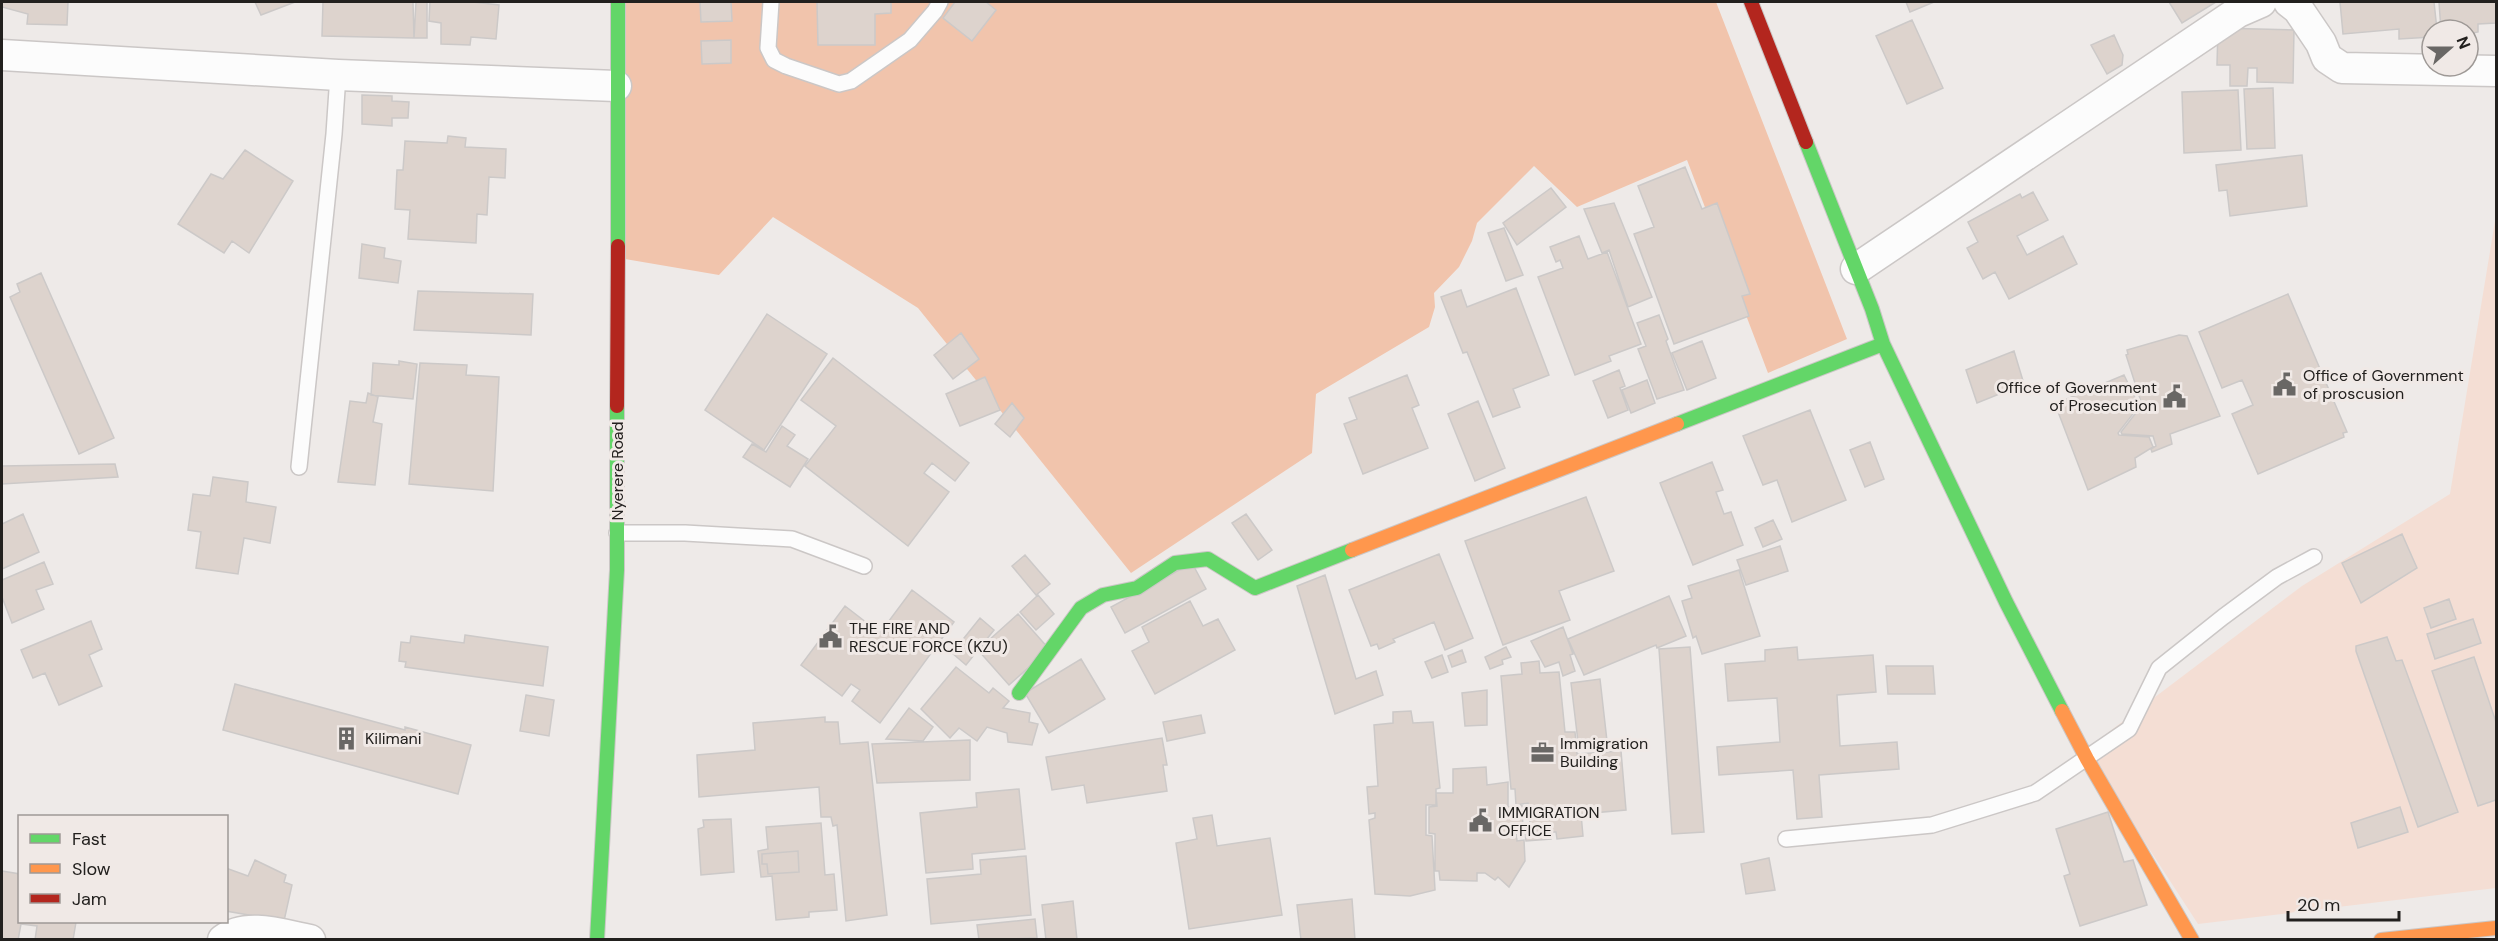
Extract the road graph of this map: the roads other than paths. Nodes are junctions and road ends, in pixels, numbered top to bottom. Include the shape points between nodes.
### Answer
1 (618, 2) edge
2 (771, 2) edge
3 (940, 2) edge
4 (1751, 2) edge
5 (2260, 2) edge
6 (2295, 4) edge
7 (2, 55) edge
8 (2496, 71) edge
9 (338, 75) junction
10 (616, 87) junction
11 (1856, 269) junction
12 (1883, 344) junction
13 (299, 467) dead end
14 (617, 533) junction
15 (2314, 557) dead end
16 (864, 566) dead end
17 (1019, 693) dead end
18 (2087, 759) junction
19 (1785, 838) dead end
20 (2496, 928) edge
21 (223, 939) edge
22 (310, 939) edge
23 (597, 939) edge
24 (2192, 939) edge
25 (2381, 939) edge

1 - 10 street, Nyerere Road
2 - 3 lane via 768,48 774,60 839,84 851,81 910,40
4 - 11 street
5 - 11 street via 2238,12
6 - 8 street via 2327,58 2342,68
7 - 9 street
9 - 10 street
9 - 13 lane
10 - 14 street, Nyerere Road
11 - 12 street
12 - 17 street via 1255,588 1208,559 1175,563 1137,588 1103,595 1082,608
12 - 18 street via 2006,602
14 - 16 lane via 792,539
14 - 23 street, Nyerere Road
15 - 18 lane via 2277,577 2159,668 2129,729
18 - 19 lane via 2035,793 1932,825
18 - 24 street
20 - 25 street
21 - 22 street via 253,930

